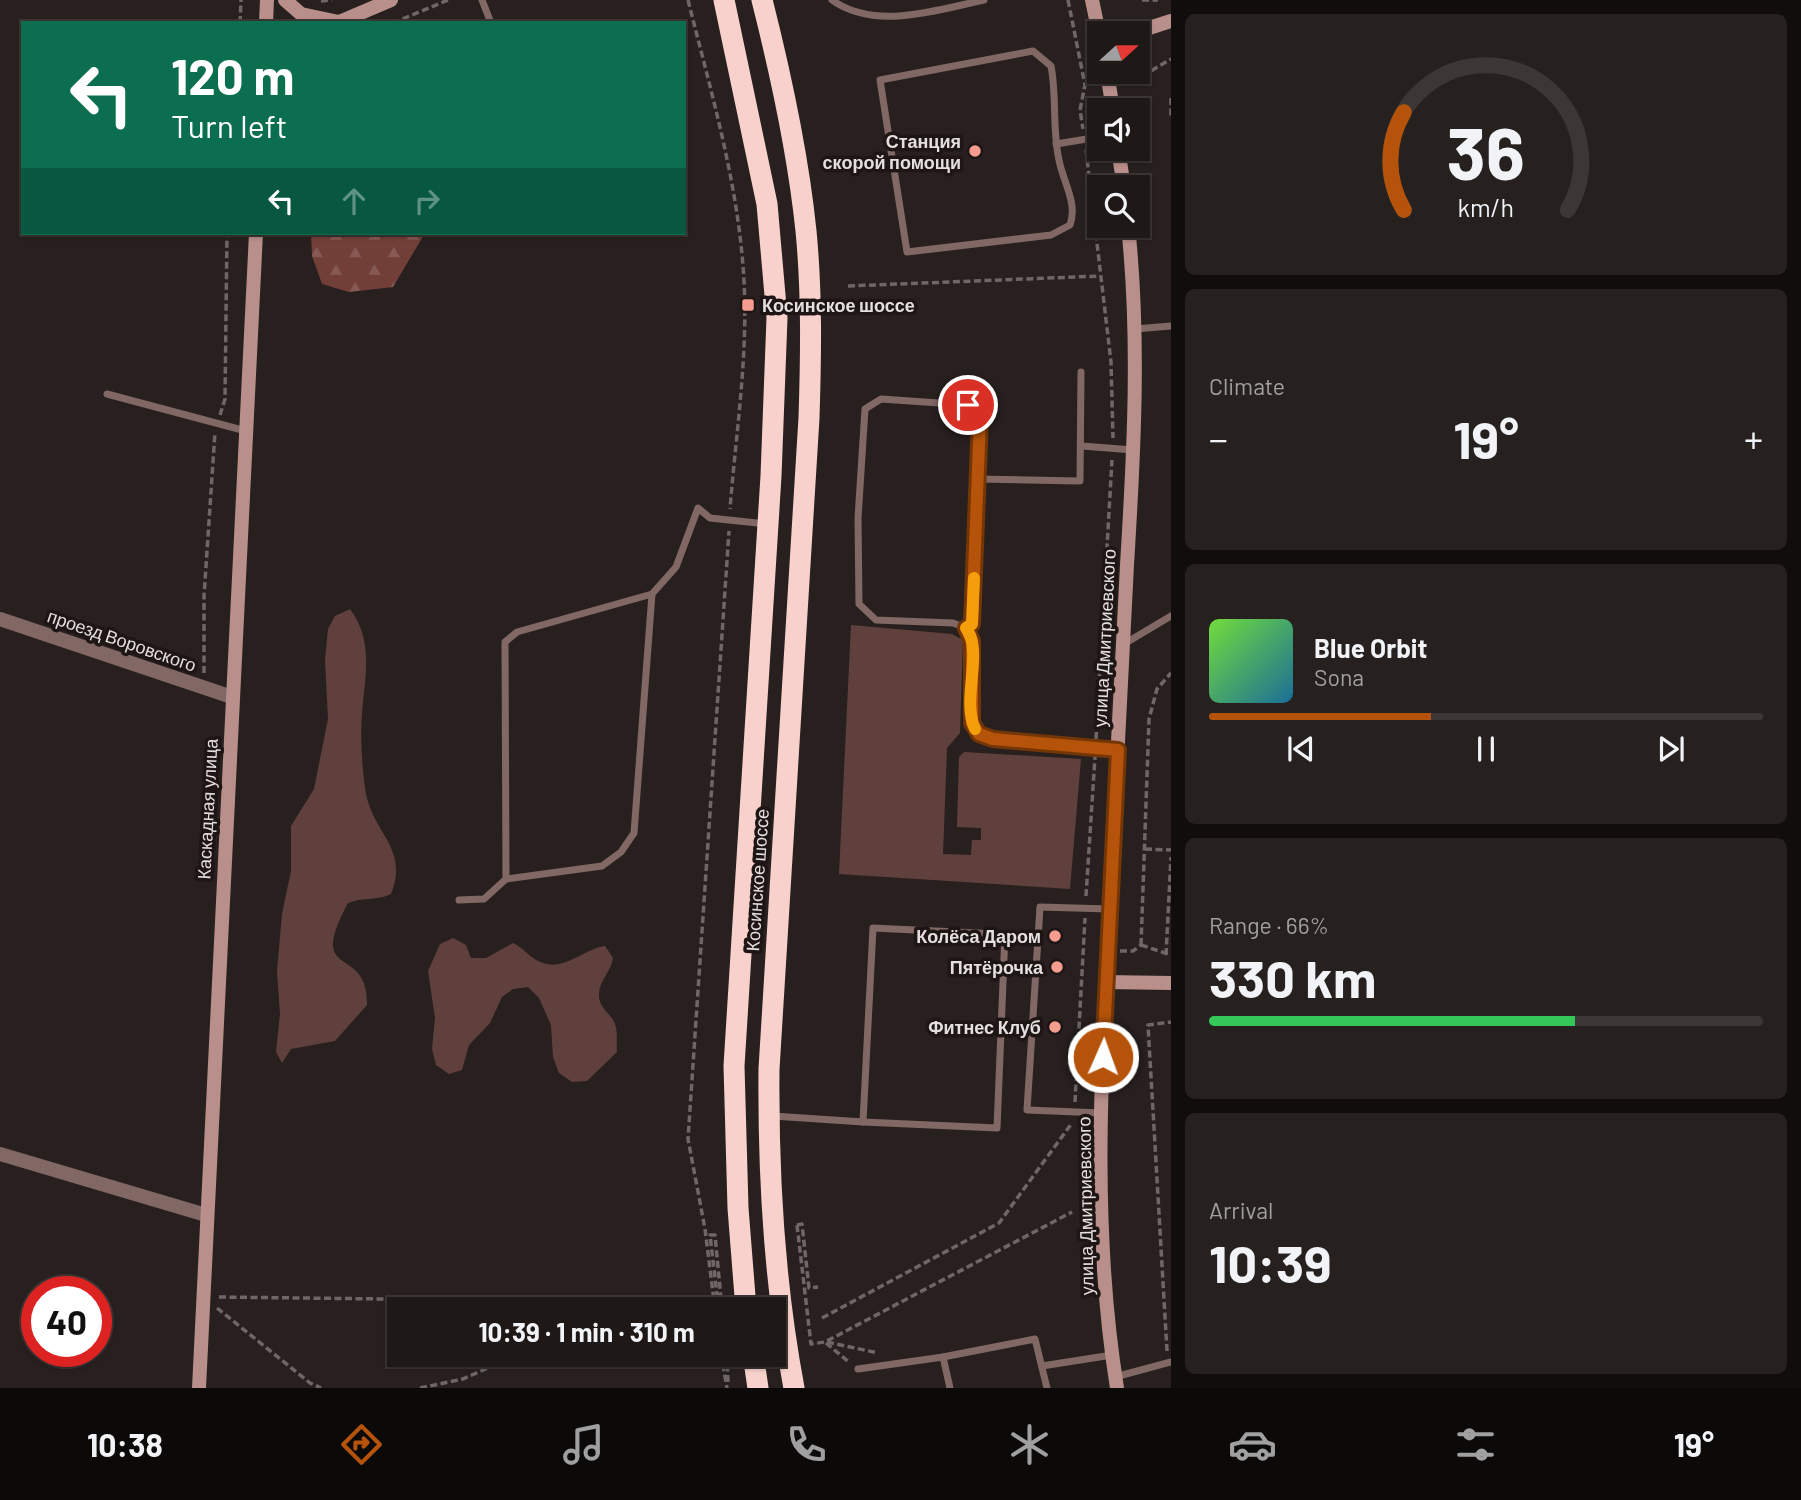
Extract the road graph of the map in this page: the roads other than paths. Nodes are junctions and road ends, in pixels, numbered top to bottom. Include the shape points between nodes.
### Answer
1 (267, 0) edge
2 (285, 0) edge
3 (391, 0) edge
4 (482, 0) edge
5 (724, 0) edge
6 (762, 0) edge
7 (832, 0) edge
8 (981, 0) edge
9 (1092, 0) edge
10 (266, 21) edge
11 (330, 21) edge
12 (343, 21) edge
13 (490, 21) edge
14 (1096, 21) edge
15 (1171, 21) edge
16 (1150, 28) edge
17 (1087, 139) edge
18 (1056, 144) junction
19 (256, 235) edge
20 (1129, 238) edge
21 (1171, 326) edge
22 (1135, 329) junction
23 (1081, 372) dead end
24 (107, 394) dead end
25 (246, 431) junction
26 (1082, 446) junction
27 (1134, 450) junction
28 (976, 479) junction
29 (768, 524) junction
30 (652, 594) junction
31 (1171, 616) edge
32 (0, 619) edge
33 (966, 628) junction
34 (1123, 644) junction
35 (232, 697) junction
36 (1118, 750) junction
37 (506, 879) junction
38 (459, 900) dead end
39 (1109, 909) junction
40 (1005, 933) junction
41 (1038, 936) junction
42 (1105, 982) junction
43 (1171, 983) edge
44 (1102, 1113) junction
45 (769, 1115) junction
46 (863, 1122) junction
47 (0, 1154) edge
48 (206, 1214) junction
49 (745, 1297) edge
50 (1112, 1355) junction
51 (943, 1357) junction
52 (1170, 1362) edge
53 (1042, 1366) junction
54 (754, 1367) edge
55 (858, 1369) road end
56 (1116, 1382) edge
57 (199, 1388) edge
58 (758, 1388) edge
59 (793, 1388) edge
60 (950, 1388) edge
61 (1047, 1388) edge

1 - 10 street
2 - 11 street via 301,14
3 - 12 street
4 - 13 lane
5 - 29 highway, Косинское шоссе via 754,129 776,277
6 - 45 highway, Косинское шоссе via 800,185 811,313
7 - 8 lane via 852,10 898,16
9 - 14 street
15 - 16 street
17 - 18 lane
18 - 18 lane via 1073,208 1066,230 907,252 880,80 1034,51 1051,66
19 - 25 street, Каскадная улица
20 - 22 street, улица Дмитриевского
21 - 22 lane
22 - 27 street, улица Дмитриевского
23 - 26 lane
24 - 25 lane
25 - 35 street, Каскадная улица
26 - 27 lane
26 - 28 lane via 1080,481
27 - 34 street, улица Дмитриевского
28 - 33 lane via 972,624
28 - 33 lane via 980,418 968,405 881,399 865,409 858,518 859,604 876,620
29 - 30 lane via 710,518 698,508 676,567
29 - 49 highway, Косинское шоссе via 733,1066
30 - 37 lane via 634,833 621,852 602,866
30 - 37 lane via 517,632 505,642
31 - 34 lane
32 - 35 street, проезд Воровского
33 - 36 lane via 972,641 970,709 975,730 993,739
34 - 36 street, улица Дмитриевского
35 - 48 street, Каскадная улица
36 - 39 street, улица Дмитриевского
37 - 38 lane via 484,899
39 - 41 lane via 1040,907
39 - 42 street, улица Дмитриевского
40 - 41 lane
40 - 46 lane via 873,928
40 - 46 lane via 997,1128
41 - 44 lane via 1027,1110
42 - 43 street
42 - 44 street, улица Дмитриевского
44 - 50 street, улица Дмитриевского via 1102,1243
45 - 46 lane
45 - 59 highway, Косинское шоссе via 776,1259
47 - 48 street
48 - 57 street, Каскадная улица via 210,1297
50 - 53 lane
50 - 56 street, улица Дмитриевского
51 - 53 lane via 1035,1339
51 - 55 lane
51 - 60 lane
52 - 56 lane
53 - 61 lane
54 - 58 highway

